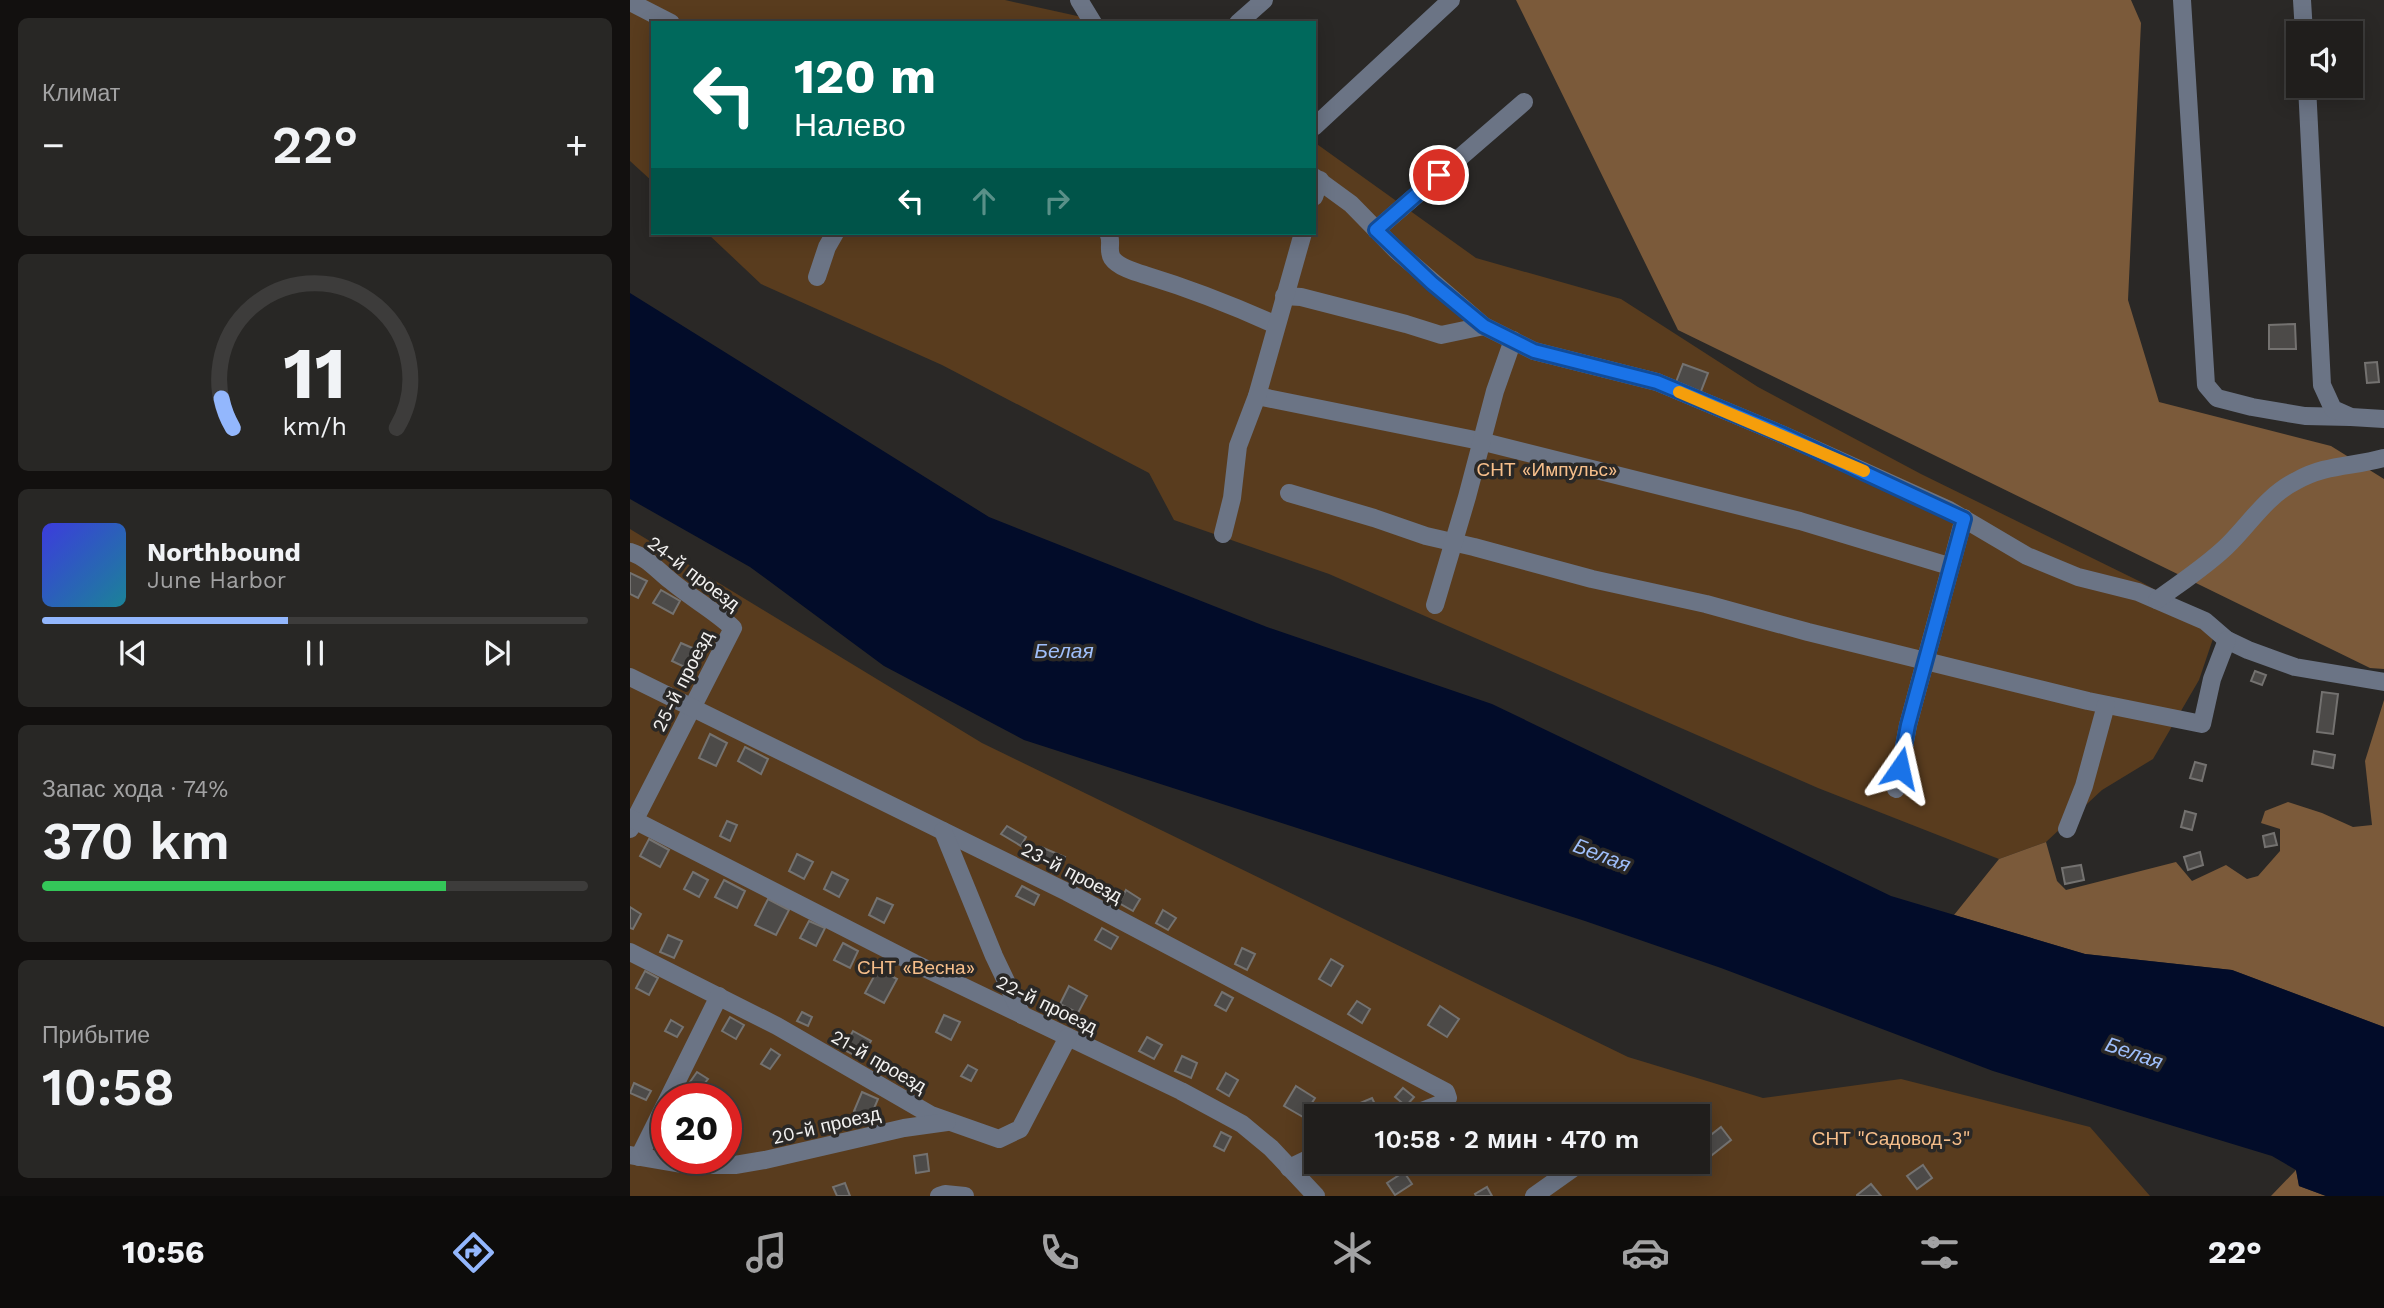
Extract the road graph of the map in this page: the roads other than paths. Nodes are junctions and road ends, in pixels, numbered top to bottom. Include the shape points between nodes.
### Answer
1 (1079, 0) edge
2 (1264, 0) edge
3 (1451, 0) edge
4 (2182, 0) edge
5 (2302, 0) edge
6 (630, 2) edge
7 (667, 21) edge
8 (1092, 21) edge
9 (1240, 21) edge
10 (2303, 21) edge
11 (2307, 98) edge
12 (1524, 102) dead end
13 (1316, 125) edge
14 (1316, 185) edge
15 (1376, 230) junction
16 (834, 235) edge
17 (1110, 235) edge
18 (1302, 235) edge
19 (817, 277) dead end
20 (1284, 296) junction
21 (1276, 325) junction
22 (1484, 326) junction
23 (1513, 340) junction
24 (1257, 396) junction
25 (2351, 417) junction
26 (2384, 419) edge
27 (1480, 442) junction
28 (2384, 458) edge
29 (1289, 493) dead end
30 (1964, 519) junction
31 (1223, 534) dead end
32 (1453, 542) junction
33 (630, 552) edge
34 (1950, 566) junction
35 (2157, 600) junction
36 (1435, 605) dead end
37 (733, 628) joint
38 (2227, 640) junction
39 (1926, 660) junction
40 (630, 677) edge
41 (2384, 682) edge
42 (2106, 705) junction
43 (692, 707) junction
44 (1896, 789) dead end
45 (631, 822) edge
46 (2067, 829) dead end
47 (943, 831) junction
48 (630, 952) edge
49 (719, 996) junction
50 (1022, 1015) junction
51 (1068, 1037) junction
52 (676, 1083) edge
53 (1440, 1104) edge
54 (948, 1122) junction
55 (651, 1128) edge
56 (635, 1156) edge
57 (1304, 1161) edge
58 (1289, 1168) junction
59 (1565, 1174) edge
60 (939, 1196) edge
61 (965, 1196) edge
62 (1316, 1196) edge
63 (1534, 1196) edge

1 - 8 street
2 - 9 street
3 - 13 street
4 - 25 street via 2206,385 2217,398 2252,407 2305,416
5 - 10 street
6 - 7 street
11 - 25 street via 2322,385 2333,409
12 - 15 street
14 - 15 street via 1351,204
15 - 22 street
16 - 19 street
17 - 21 street via 1113,260 1132,271 1211,296
18 - 20 street
20 - 21 street
20 - 22 street via 1441,335
21 - 24 street
22 - 23 street
23 - 27 street
23 - 30 street via 1534,351 1657,382
24 - 27 street
24 - 31 street via 1238,446
25 - 26 street
27 - 32 street
27 - 34 street via 1800,521
28 - 35 street via 2329,467 2296,480 2274,494 2226,547
29 - 32 street
30 - 34 street
30 - 35 street via 2026,556
32 - 36 street
32 - 39 street
33 - 37 street, 24-й проезд via 653,564
34 - 39 street
35 - 38 street via 2205,621
37 - 43 street, 25-й проезд
38 - 41 street via 2295,667
38 - 42 street via 2202,724
39 - 42 street
39 - 44 street
40 - 43 street, 23-й проезд
42 - 46 street
43 - 45 street, 25-й проезд
43 - 47 street, 23-й проезд
45 - 50 street, 22-й проезд
47 - 50 street
47 - 53 street, 23-й проезд via 1446,1092 1448,1098
48 - 49 street, 21-й проезд
49 - 52 street
49 - 54 street, 21-й проезд
50 - 51 street, 22-й проезд
51 - 54 street, 21-й проезд via 1020,1129 999,1139
51 - 58 street, 22-й проезд via 1242,1124
54 - 56 street, 20-й проезд via 735,1165 688,1165
55 - 56 street
57 - 58 street
58 - 62 street, 22-й проезд
59 - 63 street
60 - 61 street

